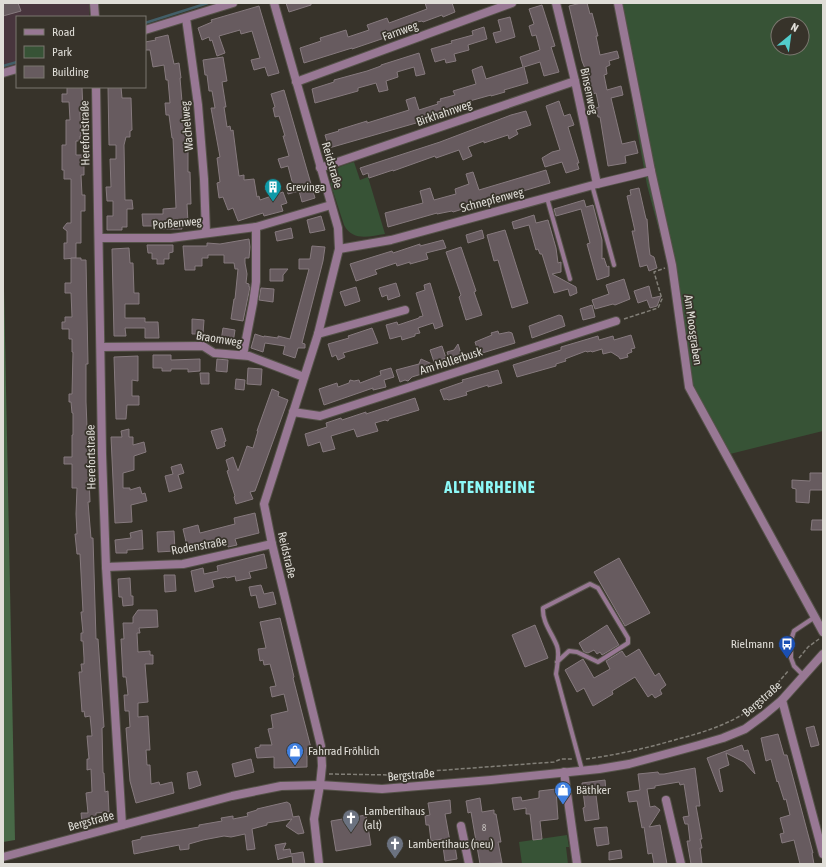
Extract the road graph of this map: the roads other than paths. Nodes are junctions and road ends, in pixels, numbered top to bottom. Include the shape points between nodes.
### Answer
1 (94, 3) edge
2 (233, 3) edge
3 (274, 3) edge
4 (512, 3) edge
5 (556, 3) edge
6 (618, 3) edge
7 (95, 16) edge
8 (186, 18) junction
9 (146, 30) edge
10 (16, 69) edge
11 (3, 74) edge
12 (575, 81) junction
13 (296, 82) junction
14 (96, 88) edge
15 (320, 168) junction
16 (651, 171) junction
17 (594, 184) junction
18 (547, 197) junction
19 (331, 206) junction
20 (256, 227) junction
21 (206, 233) junction
22 (99, 238) junction
23 (339, 248) junction
24 (614, 265) dead end
25 (570, 279) dead end
26 (405, 310) dead end
27 (616, 321) road end
28 (318, 334) junction
29 (101, 347) junction
30 (243, 355) junction
31 (304, 377) junction
32 (293, 412) junction
33 (272, 544) junction
34 (106, 567) junction
35 (815, 617) junction
36 (823, 632) edge
37 (823, 654) edge
38 (557, 662) junction
39 (803, 675) junction
40 (782, 700) junction
41 (582, 770) junction
42 (564, 772) junction
43 (320, 785) junction
44 (666, 800) dead end
45 (122, 825) junction
46 (461, 826) dead end
47 (823, 854) edge
48 (3, 857) edge
49 (319, 864) edge
50 (469, 864) edge
51 (577, 864) edge
52 (681, 864) edge

1 - 7 street
2 - 8 street
3 - 13 street, Reidstraße
4 - 13 street, Farnweg
5 - 12 street, Binsenweg
6 - 16 street, Am Moosgraben
8 - 9 street
8 - 21 street, Wachelweg via 198,105
10 - 11 street
12 - 15 street, Birkhahnweg
12 - 17 street, Binsenweg
13 - 15 street, Reidstraße
14 - 22 street, Herefortstraße
15 - 19 street, Reidstraße
16 - 17 street, Schnepfenweg
16 - 35 street, Am Moosgraben via 672,265 689,387
17 - 18 street, Schnepfenweg
17 - 24 lane
18 - 23 street, Schnepfenweg via 391,240
18 - 25 lane
19 - 20 street, Porßenweg
19 - 23 street, Reidstraße via 338,228
20 - 21 street, Porßenweg
20 - 30 street via 256,282
21 - 22 street, Porßenweg via 171,238
22 - 29 street, Herefortstraße
23 - 28 street, Reidstraße
26 - 28 street
27 - 32 street, Am Hollerbusk via 320,416
28 - 31 street, Reidstraße
29 - 30 street, Braomweg via 202,346 214,353
29 - 34 street, Herefortstraße
30 - 31 street, Braomweg
31 - 32 street, Reidstraße
32 - 33 street, Reidstraße via 264,504
33 - 34 street, Rodenstraße via 183,564
33 - 43 street, Reidstraße via 321,746
34 - 45 street, Herefortstraße
35 - 36 street, Am Moosgraben
35 - 39 lane via 794,631 791,640 794,665
37 - 39 street, Bergstraße
38 - 38 lane via 558,648 542,615 543,608 590,584 598,588 628,638 628,643 598,662 569,651
38 - 41 lane via 556,674
39 - 40 street, Bergstraße
40 - 41 street, Bergstraße via 745,728 723,738 629,764
40 - 47 street
41 - 42 street, Bergstraße
42 - 43 street, Bergstraße via 382,789
42 - 51 street
43 - 45 street, Bergstraße via 268,788
43 - 49 street, Reidstraße via 314,819
44 - 52 street
45 - 48 street, Bergstraße
46 - 50 street

